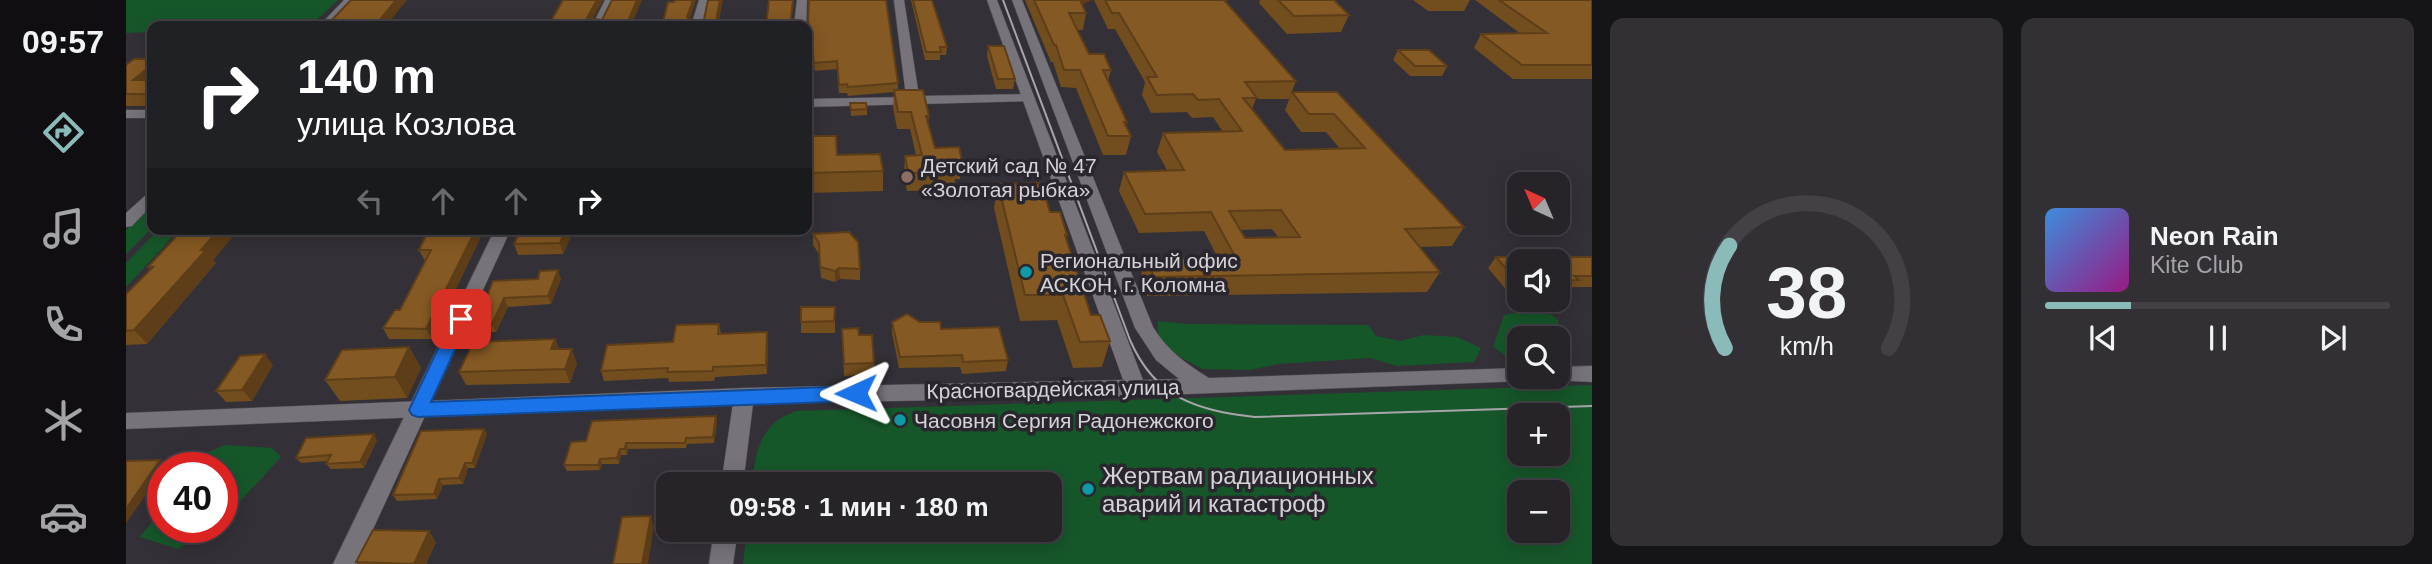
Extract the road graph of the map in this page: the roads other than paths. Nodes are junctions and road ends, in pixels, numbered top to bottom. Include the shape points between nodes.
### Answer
1 (350, 0) edge
2 (610, 0) edge
3 (704, 0) edge
4 (802, 0) edge
5 (899, 0) edge
6 (992, 0) edge
7 (1017, 0) edge
8 (330, 21) edge
9 (600, 21) edge
10 (698, 21) edge
11 (800, 21) edge
12 (1028, 98) junction
13 (913, 101) junction
14 (812, 103) edge
15 (126, 114) edge
16 (147, 114) edge
17 (147, 202) edge
18 (128, 219) edge
19 (500, 235) edge
20 (1592, 374) edge
21 (1570, 375) edge
22 (1507, 376) edge
23 (1205, 386) junction
24 (1136, 388) junction
25 (744, 396) junction
26 (418, 410) junction
27 (126, 421) edge
28 (734, 472) edge
29 (724, 542) edge
30 (345, 564) edge
31 (721, 564) edge

1 - 8 street
2 - 9 street
3 - 10 street
4 - 11 street
5 - 13 street
6 - 12 street
7 - 23 street via 1144,328 1157,351
12 - 13 street
12 - 24 street
13 - 14 street
15 - 16 street
17 - 18 street
19 - 26 street
20 - 21 street
22 - 23 street, Красногвардейская улица
23 - 24 street, Красногвардейская улица
24 - 25 street, Красногвардейская улица
25 - 26 street, Красногвардейская улица
25 - 28 street
26 - 27 street, Красногвардейская улица
26 - 30 street
29 - 31 street

